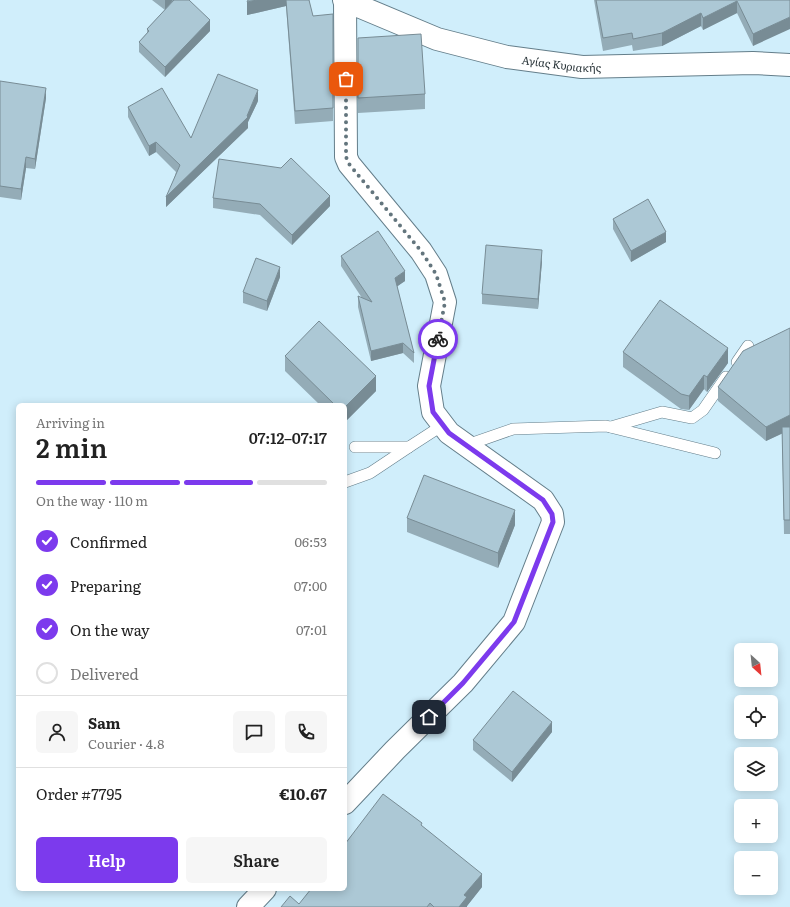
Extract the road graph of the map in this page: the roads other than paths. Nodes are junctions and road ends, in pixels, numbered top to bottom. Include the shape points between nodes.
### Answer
1 (345, 0) edge
2 (790, 65) edge
3 (748, 346) dead end
4 (443, 425) junction
5 (611, 427) junction
6 (467, 446) junction
7 (355, 447) dead end
8 (409, 448) junction
9 (715, 453) dead end
10 (347, 481) edge
11 (347, 801) edge
12 (263, 891) edge
13 (248, 907) edge

1 - 2 street, Αγίας Κυριακής via 437,39 507,57 582,67 753,63
1 - 4 street via 346,157 358,176 421,251 436,274 445,302 429,386 433,412
3 - 5 lane via 703,410 692,418 662,412
4 - 6 street via 449,433
4 - 8 lane
5 - 6 lane via 513,429
5 - 9 lane
6 - 11 street via 543,500 552,514 553,522 514,622 463,683
7 - 8 lane
8 - 10 lane via 370,473
12 - 13 street

